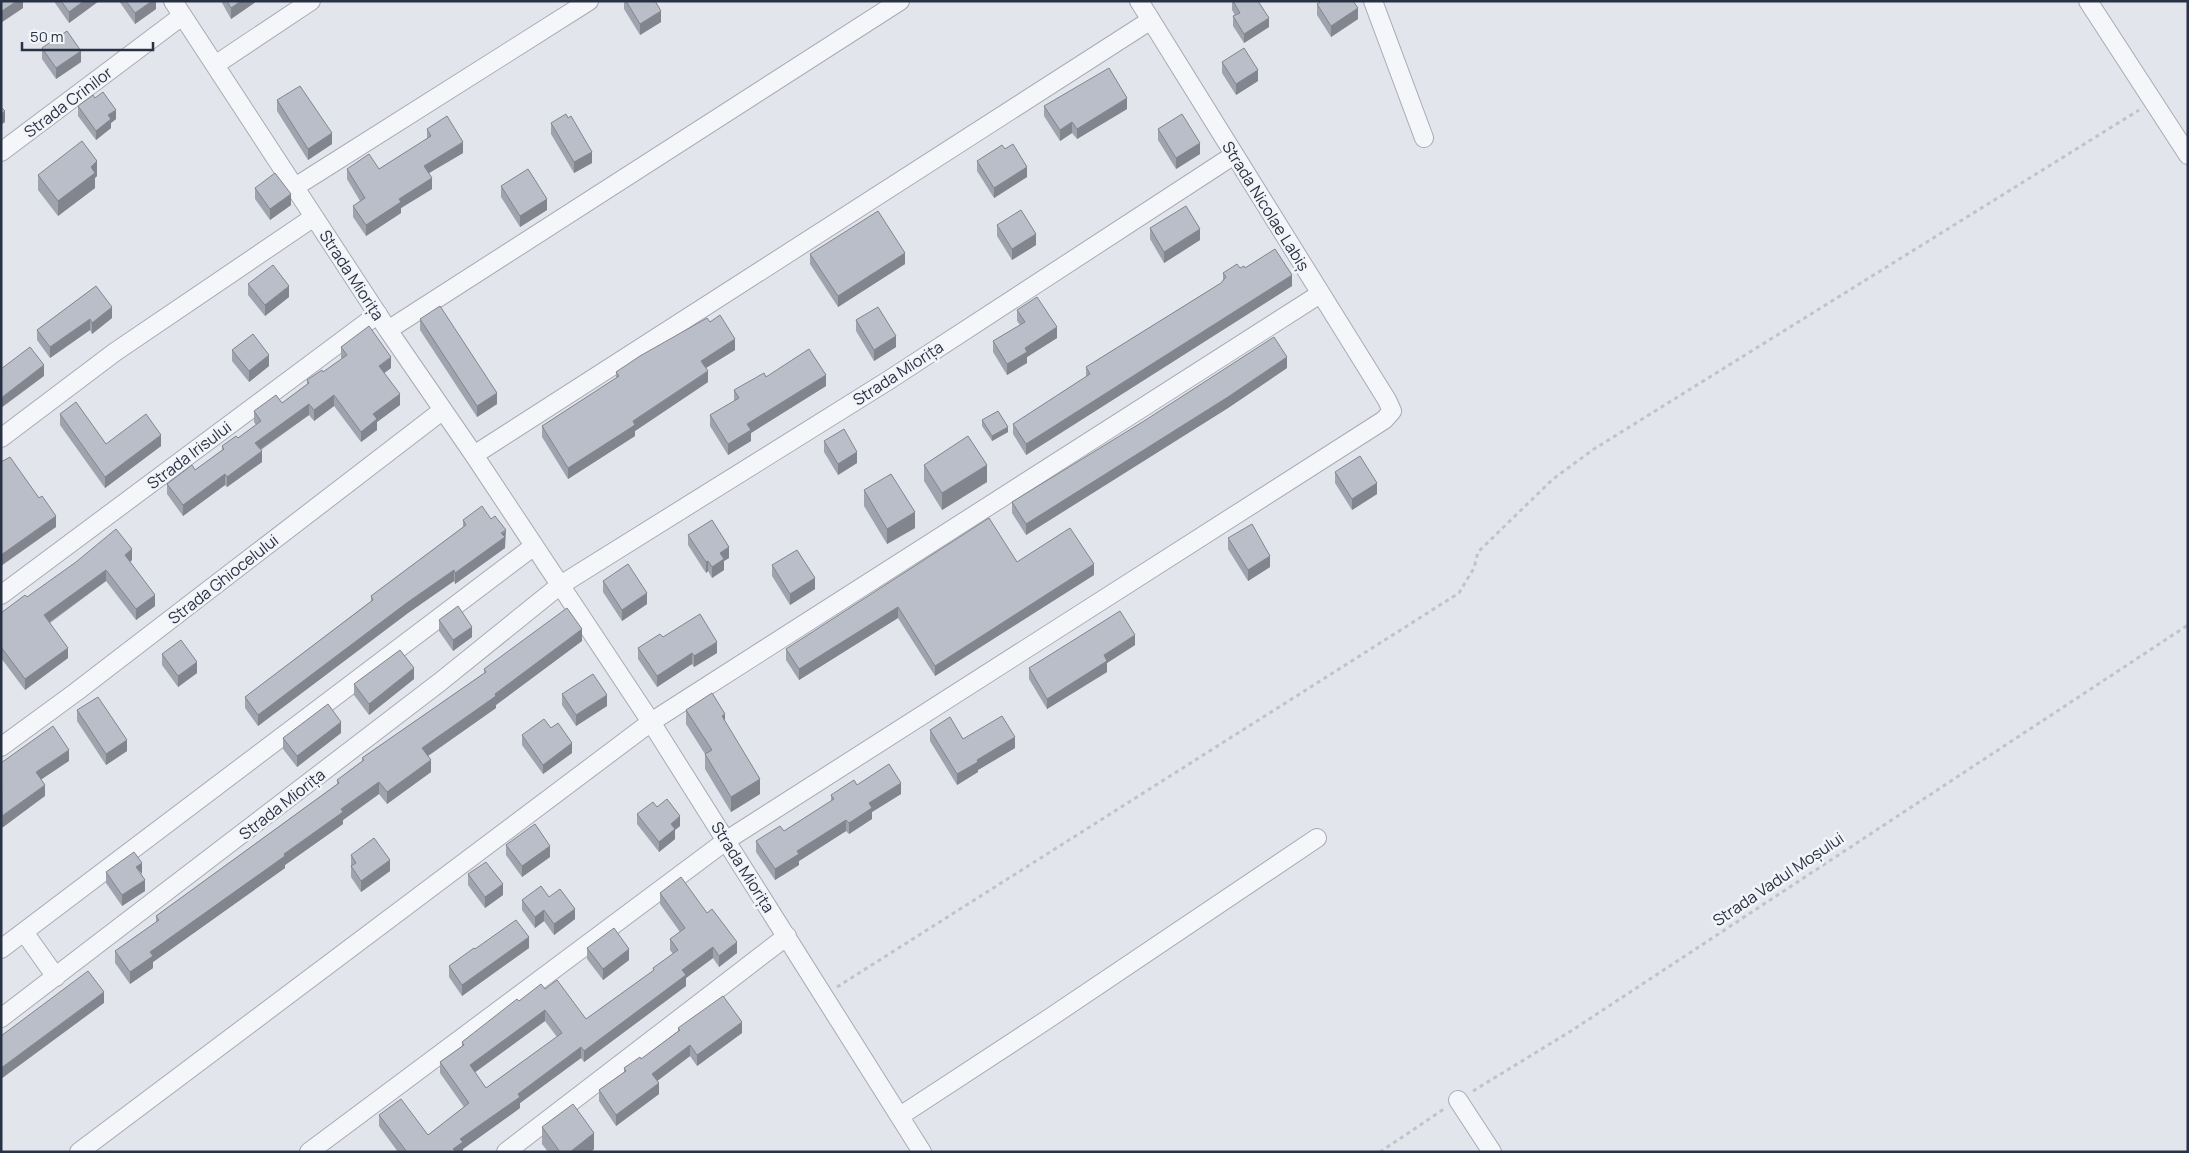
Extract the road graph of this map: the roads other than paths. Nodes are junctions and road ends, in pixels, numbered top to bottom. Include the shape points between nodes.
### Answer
1 (311, 1) edge
2 (589, 1) edge
3 (900, 1) edge
4 (1138, 1) edge
5 (1374, 1) edge
6 (2088, 1) edge
7 (178, 8) edge
8 (1151, 20) junction
9 (215, 65) junction
10 (1424, 138) dead end
11 (1, 152) edge
12 (1234, 155) junction
13 (2188, 156) edge
14 (295, 187) junction
15 (314, 216) junction
16 (1320, 294) junction
17 (378, 314) junction
18 (388, 330) junction
19 (443, 410) junction
20 (1, 438) edge
21 (474, 455) junction
22 (534, 546) junction
23 (559, 586) junction
24 (1, 595) edge
25 (651, 722) junction
26 (1, 747) edge
27 (1316, 838) dead end
28 (727, 840) junction
29 (24, 932) junction
30 (787, 936) junction
31 (1, 949) edge
32 (56, 977) junction
33 (1, 1018) edge
34 (1458, 1100) road end
35 (900, 1116) junction
36 (79, 1152) edge
37 (309, 1152) edge
38 (506, 1152) edge
39 (922, 1152) edge
40 (1492, 1152) edge

1 - 9 street
2 - 14 street
3 - 18 street
4 - 8 street, Strada Nicolae Labiș
5 - 10 street
6 - 13 street
7 - 9 street, Strada Miorița
7 - 11 street, Strada Crinilor
8 - 12 street, Strada Nicolae Labiș
8 - 21 street
9 - 14 street, Strada Miorița
12 - 16 street, Strada Nicolae Labiș
12 - 23 street, Strada Miorița via 889,380
14 - 15 street, Strada Miorița
15 - 17 street, Strada Miorița
15 - 20 street via 116,352
16 - 25 street
16 - 28 street, Strada Nicolae Labiș via 1387,400 1392,411 1384,420
17 - 18 street, Strada Miorița
17 - 24 street, Strada Irisului
18 - 19 street, Strada Miorița
19 - 21 street, Strada Miorița
19 - 26 street, Strada Ghiocelului
21 - 22 street, Strada Miorița
22 - 23 street, Strada Miorița
22 - 29 street
23 - 25 street, Strada Miorița
23 - 32 street, Strada Miorița via 440,682
25 - 28 street, Strada Miorița
25 - 36 street
27 - 35 street
28 - 30 street, Strada Miorița
28 - 37 street
29 - 31 street
29 - 32 street
30 - 35 street, Strada Miorița
30 - 38 street
32 - 33 street, Strada Miorița
34 - 40 street
35 - 39 street, Strada Miorița

